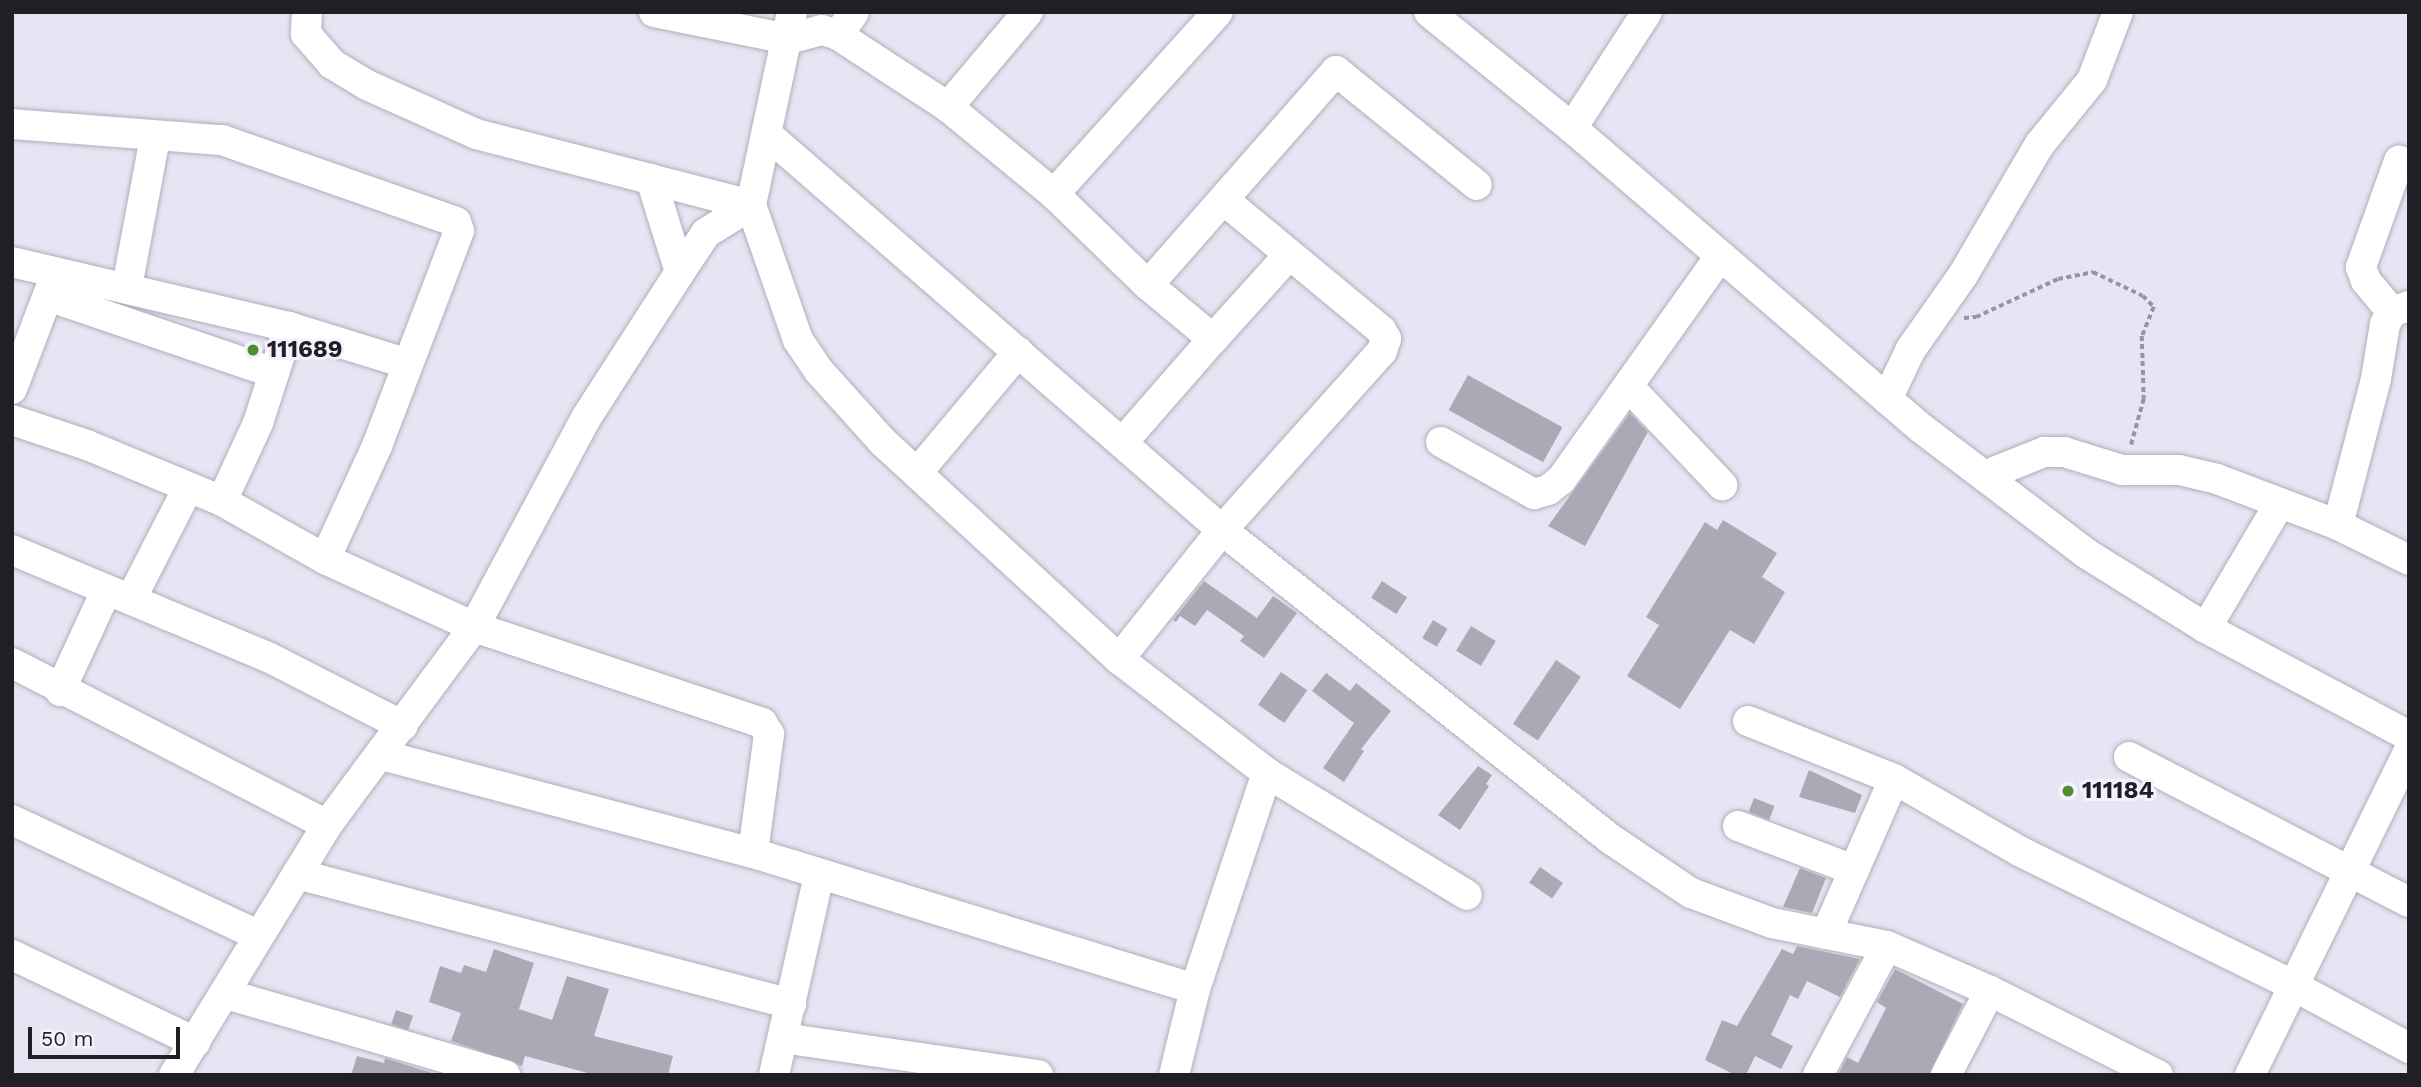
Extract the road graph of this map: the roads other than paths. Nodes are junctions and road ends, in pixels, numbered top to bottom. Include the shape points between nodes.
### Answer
1 (307, 12) edge
2 (654, 12) edge
3 (1028, 12) edge
4 (1218, 12) edge
5 (1429, 12) edge
6 (1647, 12) edge
7 (2119, 12) edge
8 (844, 21) edge
9 (790, 25) edge
10 (948, 107) junction
11 (12, 124) edge
12 (1572, 128) junction
13 (155, 136) junction
14 (769, 136) junction
15 (2399, 160) dead end
16 (651, 179) junction
17 (1477, 185) dead end
18 (1054, 194) junction
19 (1226, 202) junction
20 (751, 205) junction
21 (1289, 255) junction
22 (1720, 256) junction
23 (12, 262) edge
24 (680, 272) junction
25 (52, 284) junction
26 (1148, 285) junction
27 (128, 287) junction
28 (2400, 309) edge
29 (289, 327) junction
30 (1213, 339) junction
31 (1018, 352) junction
32 (405, 363) junction
33 (274, 373) junction
34 (1628, 386) junction
35 (12, 389) edge
36 (1887, 399) junction
37 (12, 420) edge
38 (1123, 442) junction
39 (1441, 442) dead end
40 (917, 473) junction
41 (1984, 476) junction
42 (1722, 485) dead end
43 (188, 488) junction
44 (222, 501) junction
45 (2280, 503) junction
46 (2337, 525) junction
47 (1222, 530) junction
48 (12, 550) edge
49 (325, 559) junction
50 (2409, 560) edge
51 (119, 594) junction
52 (474, 627) junction
53 (2206, 628) junction
54 (1119, 659) junction
55 (12, 663) edge
56 (60, 691) junction
57 (1748, 721) dead end
58 (403, 726) junction
59 (2409, 736) edge
60 (2409, 750) edge
61 (382, 755) junction
62 (2129, 757) dead end
63 (1267, 773) junction
64 (1894, 779) junction
65 (12, 820) edge
66 (327, 825) junction
67 (1738, 826) dead end
68 (754, 853) junction
69 (2348, 868) junction
70 (1854, 870) junction
71 (297, 874) junction
72 (819, 876) junction
73 (1467, 895) dead end
74 (2409, 902) edge
75 (1826, 934) junction
76 (258, 935) junction
77 (1887, 946) junction
78 (12, 955) edge
79 (2292, 985) junction
80 (1195, 989) junction
81 (1990, 991) junction
82 (226, 994) junction
83 (792, 1004) junction
84 (783, 1038) junction
85 (195, 1042) junction
86 (2409, 1048) edge
87 (174, 1075) edge
88 (505, 1075) edge
89 (774, 1075) edge
90 (1038, 1075) edge
91 (1174, 1075) edge
92 (1818, 1075) edge
93 (1946, 1075) edge
94 (2158, 1075) edge
95 (2250, 1075) edge

1 - 16 street via 306,34 313,47 367,85 476,134
2 - 9 street
3 - 10 street
4 - 18 street
5 - 12 street
6 - 12 street
7 - 36 street via 2092,80 2040,144 1937,316 1911,349
8 - 9 street via 822,30
8 - 10 street
9 - 14 street
10 - 18 street
11 - 13 street
12 - 22 street
13 - 27 street
13 - 32 street via 222,140 456,222 459,231
14 - 20 street
14 - 31 street
15 - 28 street via 2361,267 2366,281
16 - 20 street
16 - 24 street
17 - 19 street via 1336,72
18 - 26 street
19 - 21 street
19 - 26 street
20 - 24 street via 706,233
20 - 40 street via 798,340 840,398
21 - 30 street
21 - 47 street via 1381,330 1386,340 1382,351
22 - 34 street
22 - 36 street
23 - 25 street
24 - 52 street via 586,418
25 - 27 street
25 - 33 street
25 - 35 street
26 - 30 street
27 - 29 street
28 - 46 street via 2385,324 2376,379
29 - 32 street
29 - 33 street
30 - 38 street
31 - 38 street
31 - 40 street
32 - 49 street via 377,446
33 - 44 street
34 - 39 street via 1561,481 1548,490 1534,494
34 - 42 street
36 - 41 street
37 - 43 street via 87,444
38 - 47 street
40 - 54 street
41 - 45 street via 2044,452 2076,454 2095,465 2122,470 2179,470 2217,479
41 - 53 street via 2087,554
43 - 44 street
43 - 51 street
44 - 49 street
45 - 46 street
45 - 53 street
46 - 50 street
47 - 54 street
47 - 75 street via 1609,838 1691,893 1772,923
48 - 51 street
49 - 52 street
51 - 56 street
51 - 58 street via 271,658
52 - 58 street
52 - 68 street via 762,723 769,734
53 - 59 street
54 - 63 street
55 - 56 street
56 - 66 street
57 - 64 street
58 - 61 street
60 - 69 street
61 - 66 street
61 - 68 street
62 - 69 street
63 - 73 street
63 - 80 street
64 - 70 street
64 - 79 street via 2019,851
65 - 76 street
66 - 71 street
67 - 70 street
68 - 72 street
69 - 74 street
69 - 79 street
70 - 75 street
71 - 76 street
71 - 83 street
72 - 80 street
72 - 83 street
75 - 77 street
76 - 82 street
77 - 81 street
77 - 92 street
78 - 85 street
79 - 86 street
79 - 95 street
80 - 91 street
81 - 93 street
81 - 94 street
82 - 85 street
82 - 88 street
83 - 84 street
84 - 89 street
84 - 90 street
85 - 87 street

